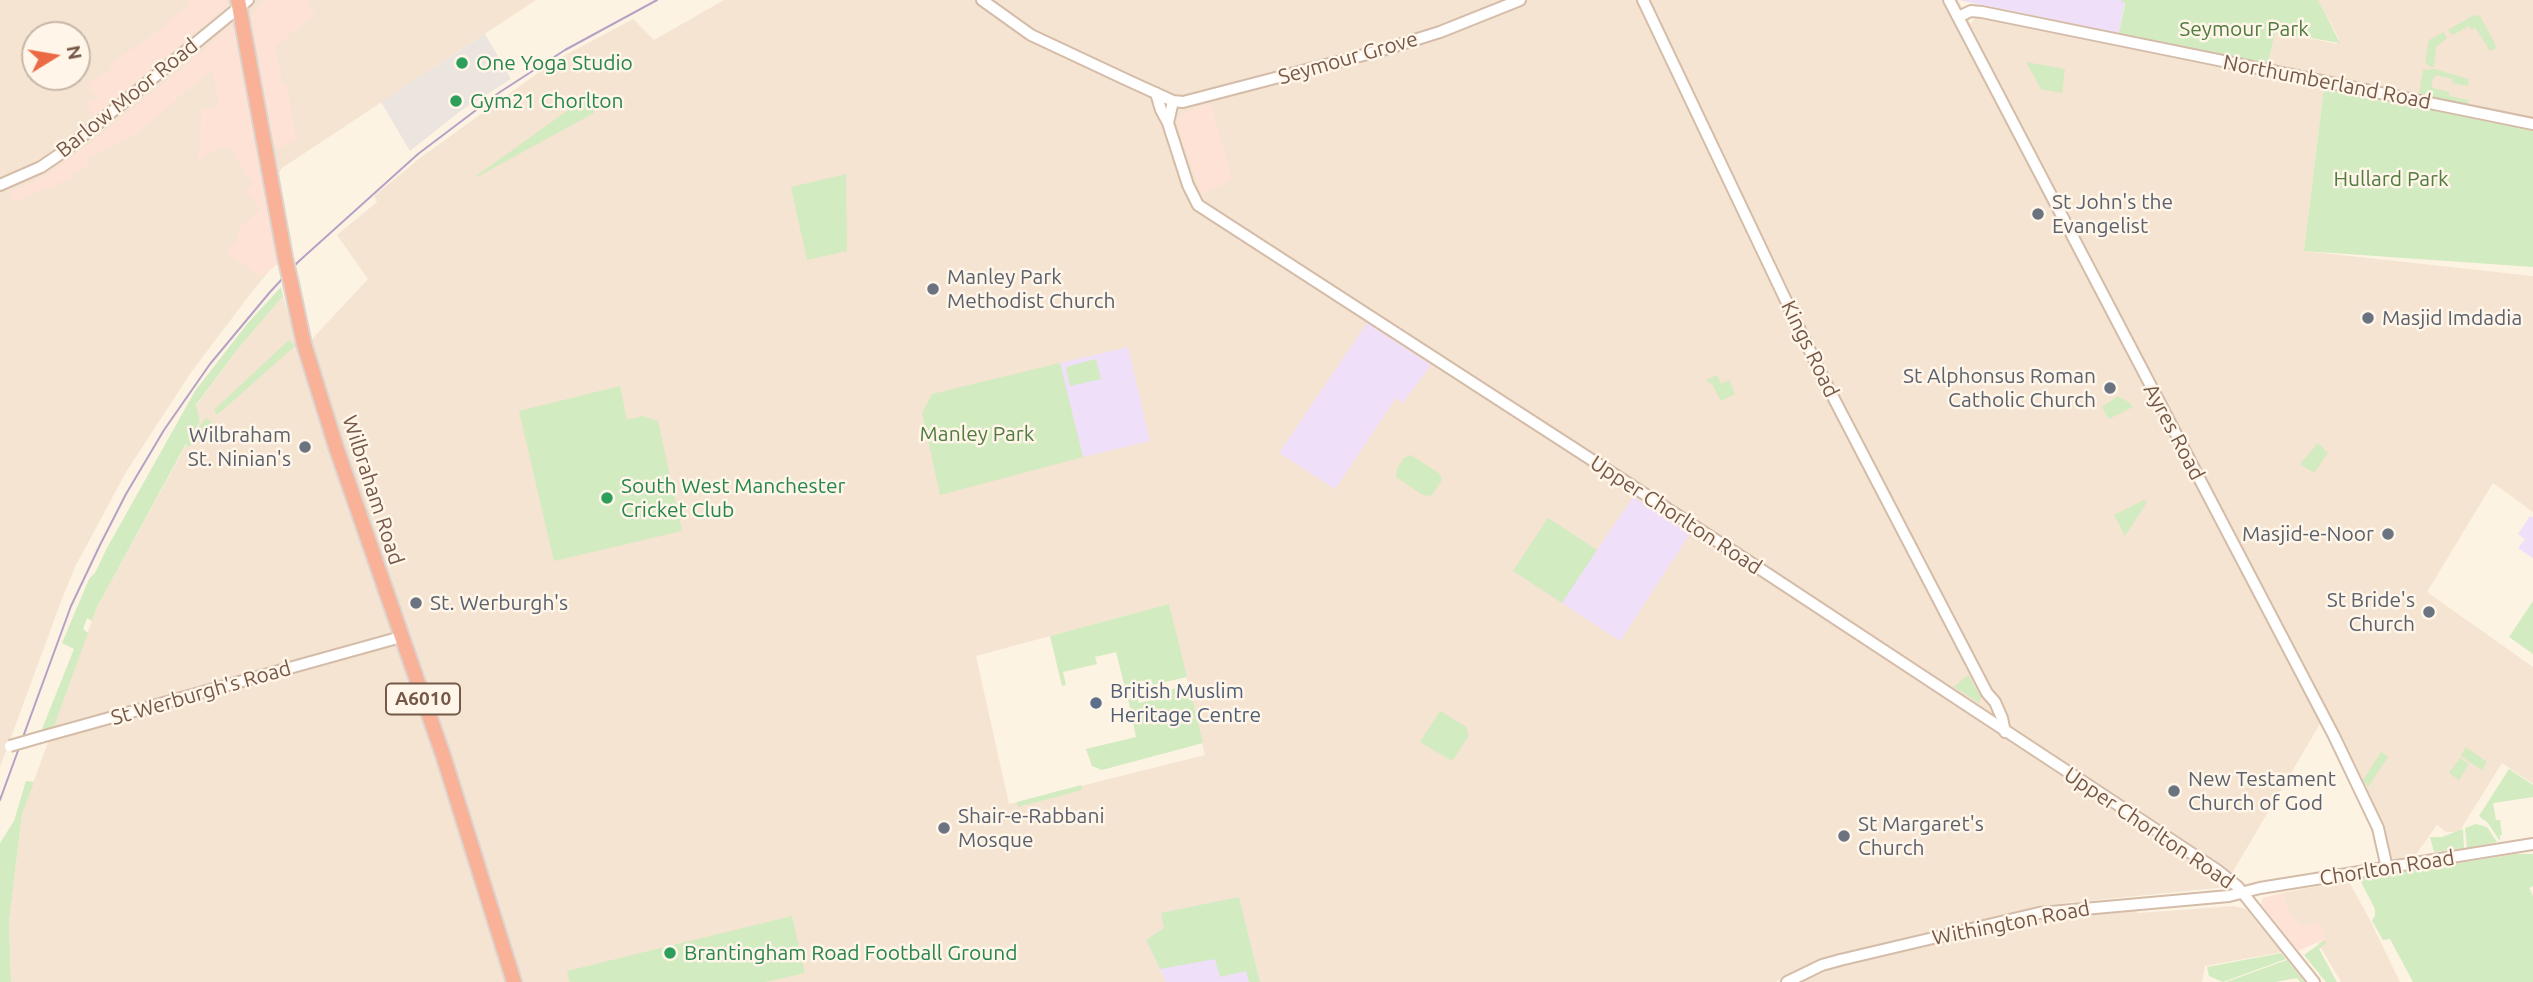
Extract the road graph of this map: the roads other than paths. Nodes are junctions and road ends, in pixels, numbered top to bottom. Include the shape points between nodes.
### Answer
1 (982, 0) edge
2 (1520, 0) edge
3 (1643, 0) edge
4 (1950, 0) edge
5 (241, 2) edge
6 (1958, 17) junction
7 (1156, 93) junction
8 (1173, 100) junction
9 (1168, 123) junction
10 (2533, 124) edge
11 (0, 185) edge
12 (401, 637) junction
13 (1987, 693) junction
14 (1982, 717) junction
15 (2005, 732) junction
16 (5, 747) edge
17 (2533, 844) edge
18 (2387, 868) junction
19 (2242, 893) junction
20 (514, 982) edge
21 (1787, 982) edge
22 (2314, 982) edge

1 - 7 main road via 1031,35
2 - 8 main road, Seymour Grove via 1378,51 1199,100
3 - 13 main road, Kings Road via 1819,370
4 - 6 main road, Ayres Road
5 - 11 main road, Barlow Moor Road via 64,152
5 - 12 highway, Wilbraham Road / A6010, bridge via 304,344
6 - 10 main road, Northumberland Road via 1982,12
6 - 18 main road, Ayres Road via 2334,736 2381,834
7 - 8 main road
7 - 9 main road, Upper Chorlton Road
8 - 9 main road
9 - 14 main road, Upper Chorlton Road via 1198,205
12 - 16 main road, St Werburgh's Road, bridge
12 - 20 highway, Wilbraham Road / A6010
13 - 14 main road
13 - 15 main road, Kings Road
14 - 15 main road, Upper Chorlton Road
15 - 19 main road, Upper Chorlton Road via 2217,870
17 - 18 main road, Chorlton Road
18 - 19 main road, Chorlton Road
19 - 21 main road, Withington Road via 2039,913 1831,962
19 - 22 main road, Upper Chorlton Road

